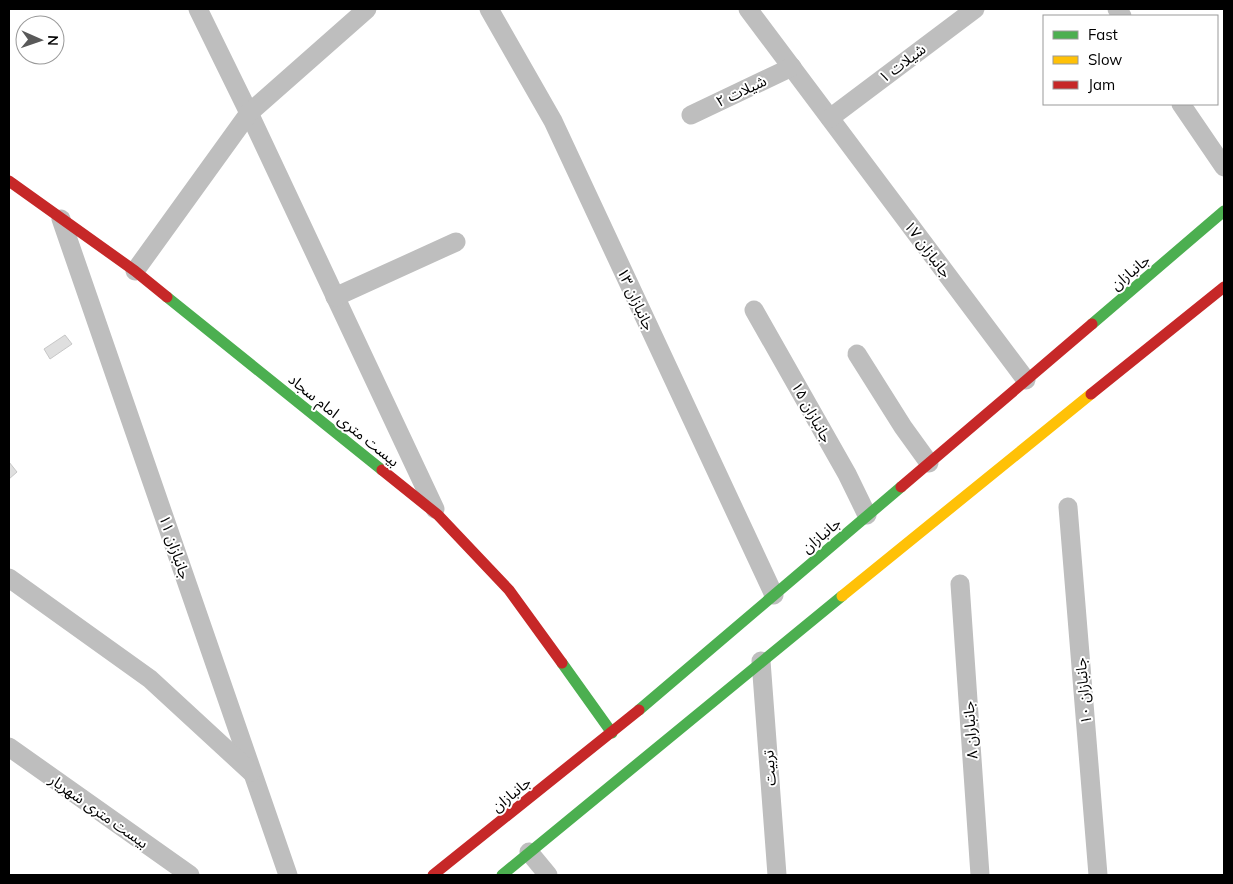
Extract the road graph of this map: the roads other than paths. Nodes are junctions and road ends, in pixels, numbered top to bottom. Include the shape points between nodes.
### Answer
1 (198, 9) edge
2 (366, 9) edge
3 (489, 9) edge
4 (748, 9) edge
5 (975, 9) edge
6 (792, 67) junction
7 (1182, 105) edge
8 (249, 113) junction
9 (691, 115) dead end
10 (830, 118) junction
11 (1224, 167) edge
12 (9, 181) edge
13 (1224, 211) edge
14 (61, 220) junction
15 (456, 242) dead end
16 (135, 272) junction
17 (1224, 287) edge
18 (335, 297) junction
19 (754, 310) dead end
20 (857, 354) dead end
21 (1026, 380) junction
22 (929, 463) junction
23 (1068, 507) dead end
24 (438, 515) junction
25 (868, 515) junction
26 (9, 578) edge
27 (960, 584) dead end
28 (774, 595) junction
29 (761, 661) junction
30 (612, 733) junction
31 (9, 747) edge
32 (254, 775) junction
33 (529, 852) junction
34 (190, 875) edge
35 (288, 875) edge
36 (433, 875) edge
37 (502, 875) edge
38 (548, 875) edge
39 (777, 875) edge
40 (980, 875) edge
41 (1098, 875) edge

1 - 8 street
2 - 8 street
3 - 28 street, جانبازان ۱۳ via 553,121
4 - 6 street, جانبازان ۱۷
5 - 10 street, شیلات ۱
6 - 9 street, شیلات ۲
6 - 10 street, جانبازان ۱۷
7 - 11 street
8 - 16 street
8 - 18 street
10 - 21 street, جانبازان ۱۷
12 - 14 main road, بیست متری امام سجاد
13 - 21 main road, جانبازان
14 - 16 main road, بیست متری امام سجاد
14 - 32 street, جانبازان ۱۱
15 - 18 street
16 - 24 main road, بیست متری امام سجاد
17 - 29 main road
18 - 24 street
19 - 25 street, جانبازان ۱۵
20 - 22 street
21 - 22 main road, جانبازان
22 - 25 main road, جانبازان
23 - 41 street, جانبازان ۱۰
24 - 30 main road, بیست متری امام سجاد via 509,590
25 - 28 main road, جانبازان
26 - 32 street via 150,679
27 - 40 street, جانباران ۸
28 - 30 main road, جانبازان
29 - 33 main road
29 - 39 street, تربیت
30 - 36 main road, جانبازان
31 - 34 street, بیست متری شهریار
32 - 35 street, جانبازان ۱۱
33 - 37 main road
33 - 38 street

